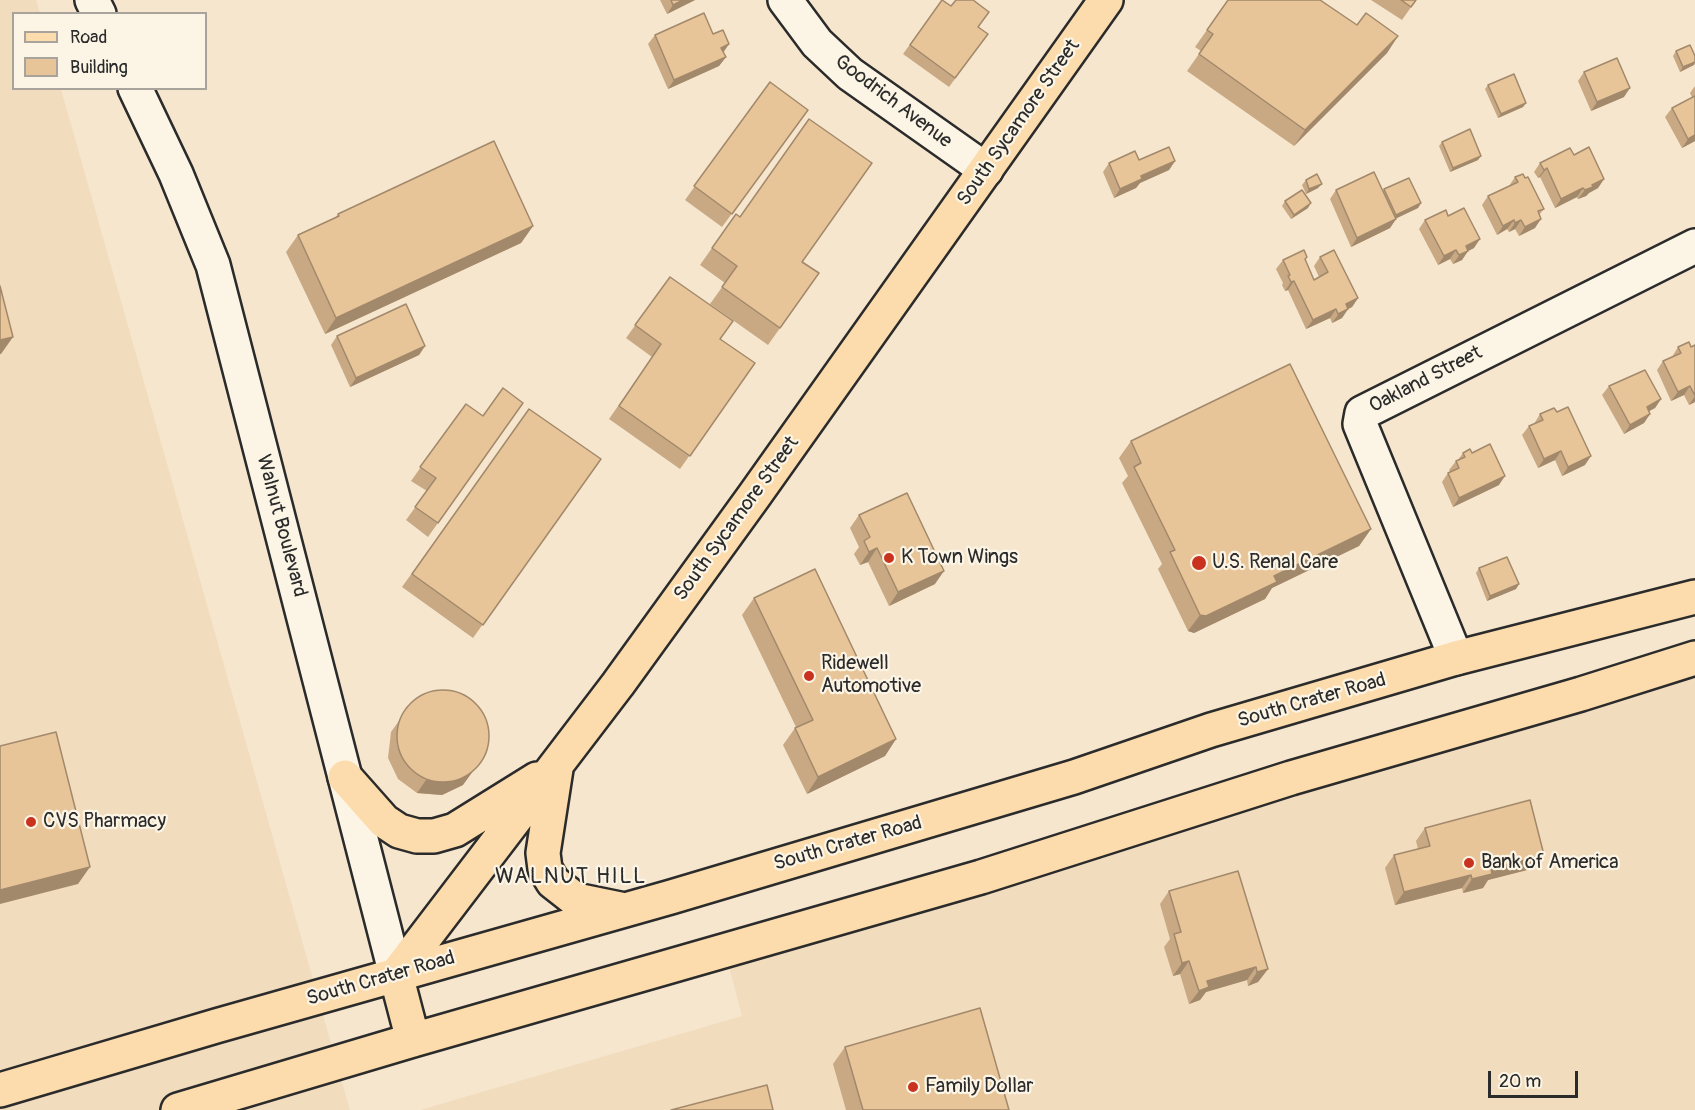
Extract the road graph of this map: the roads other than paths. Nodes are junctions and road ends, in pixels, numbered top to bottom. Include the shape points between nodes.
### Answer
1 (785, 0) edge
2 (1106, 0) edge
3 (136, 90) edge
4 (986, 170) junction
5 (1695, 246) edge
6 (1695, 597) edge
7 (1456, 658) junction
8 (1695, 658) edge
9 (556, 767) junction
10 (345, 777) junction
11 (626, 910) junction
12 (396, 975) junction
13 (413, 1040) junction
14 (0, 1090) edge
15 (178, 1110) edge

1 - 4 street, Goodrich Avenue via 817,43 850,74
2 - 4 main road, South Sycamore Street
3 - 10 street, Walnut Boulevard via 213,265
4 - 9 main road, South Sycamore Street
5 - 7 street, Oakland Street via 1362,413 1360,424
6 - 7 main road, South Crater Road
7 - 11 main road, South Crater Road via 1211,730 1059,782
8 - 13 main road via 1291,778 981,877
9 - 10 main road via 455,830 434,836 399,831 384,821
9 - 11 main road via 543,853 545,869 563,892 576,900
9 - 12 main road, South Sycamore Street
10 - 12 street, Walnut Boulevard
11 - 12 main road, South Crater Road
12 - 13 main road
12 - 14 main road, South Crater Road
13 - 15 main road

